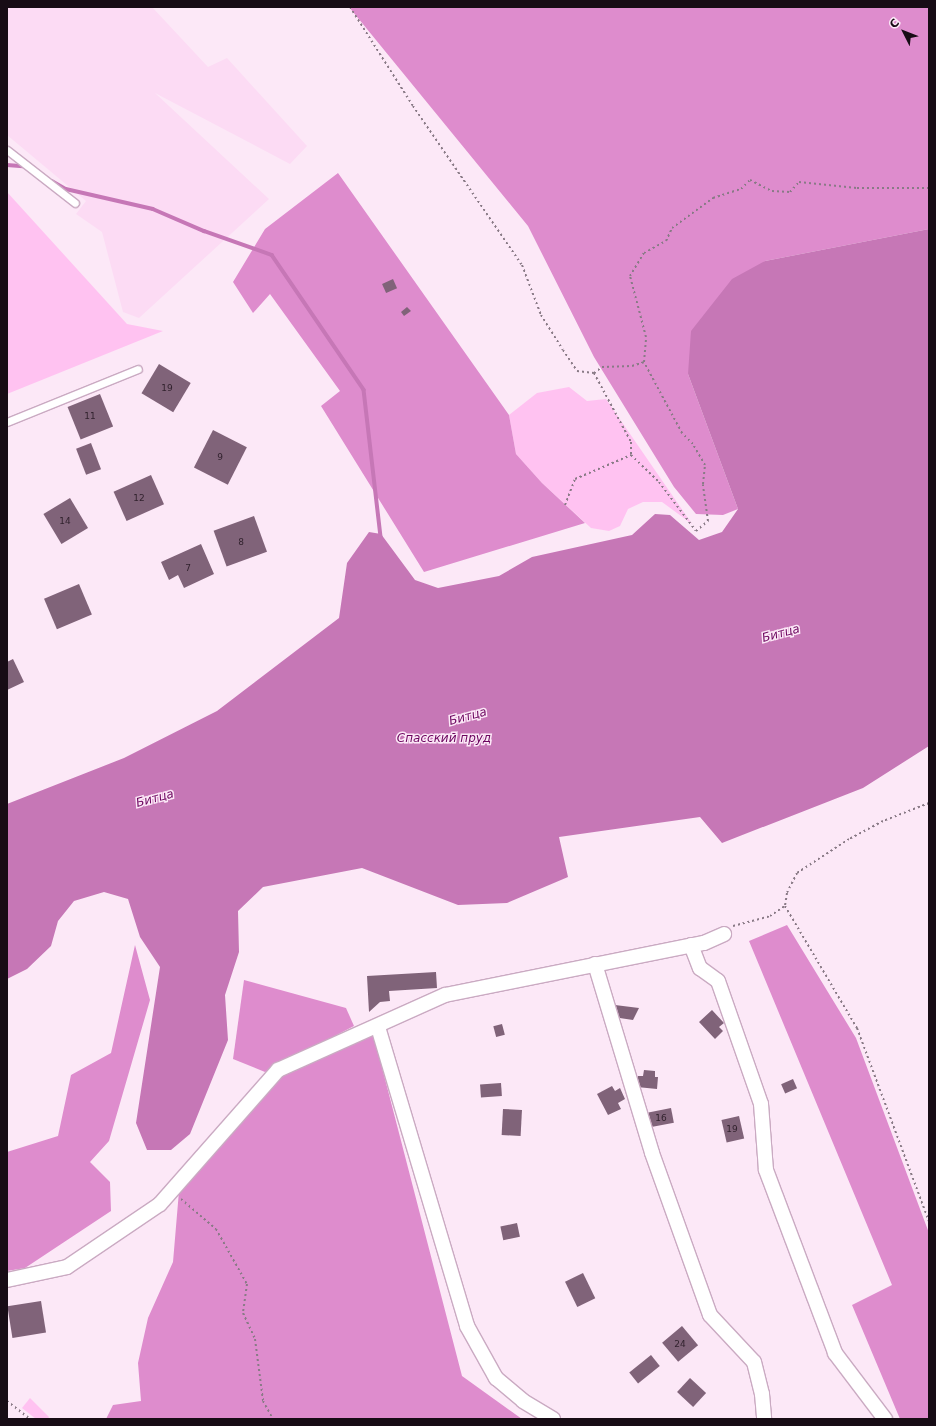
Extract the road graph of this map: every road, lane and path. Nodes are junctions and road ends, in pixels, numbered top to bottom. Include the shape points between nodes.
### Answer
1 (350, 7) edge
2 (7, 150) edge
3 (929, 188) edge
4 (74, 204) dead end
5 (644, 362) junction
6 (138, 369) dead end
7 (594, 373) junction
8 (7, 422) edge
9 (631, 455) junction
10 (565, 505) dead end
11 (929, 803) edge
12 (724, 934) dead end
13 (691, 945) junction
14 (595, 964) junction
15 (378, 1027) junction
16 (171, 1191) junction
17 (929, 1222) edge
18 (7, 1280) edge
19 (7, 1401) edge
20 (30, 1419) edge
21 (273, 1419) edge
22 (553, 1419) edge
23 (764, 1419) edge
24 (885, 1419) edge

1 - 7 path via 457,172 522,265 541,315 563,350 578,371
2 - 4 lane
3 - 5 path via 857,188 799,182 790,192 772,191 750,180 741,189 713,198 672,228 666,241 644,253 630,276 646,337
5 - 7 path via 632,366 602,367
5 - 9 path via 682,433 693,444 705,465 703,484 708,521 696,531 658,482
6 - 8 lane
7 - 9 path via 631,442
9 - 10 path via 576,479
11 - 17 path via 849,838 797,873 787,894 785,906 857,1028
12 - 13 street
13 - 14 street
13 - 24 street via 700,968 718,981 760,1104 766,1170 835,1353
14 - 15 street via 445,995
14 - 23 street via 652,1153 710,1315 754,1362 762,1394
15 - 16 street via 278,1070
15 - 22 street via 467,1326 496,1378 523,1401
16 - 18 street via 160,1204 67,1266
16 - 21 path via 216,1229 247,1284 243,1313 255,1339 263,1401
19 - 20 path

